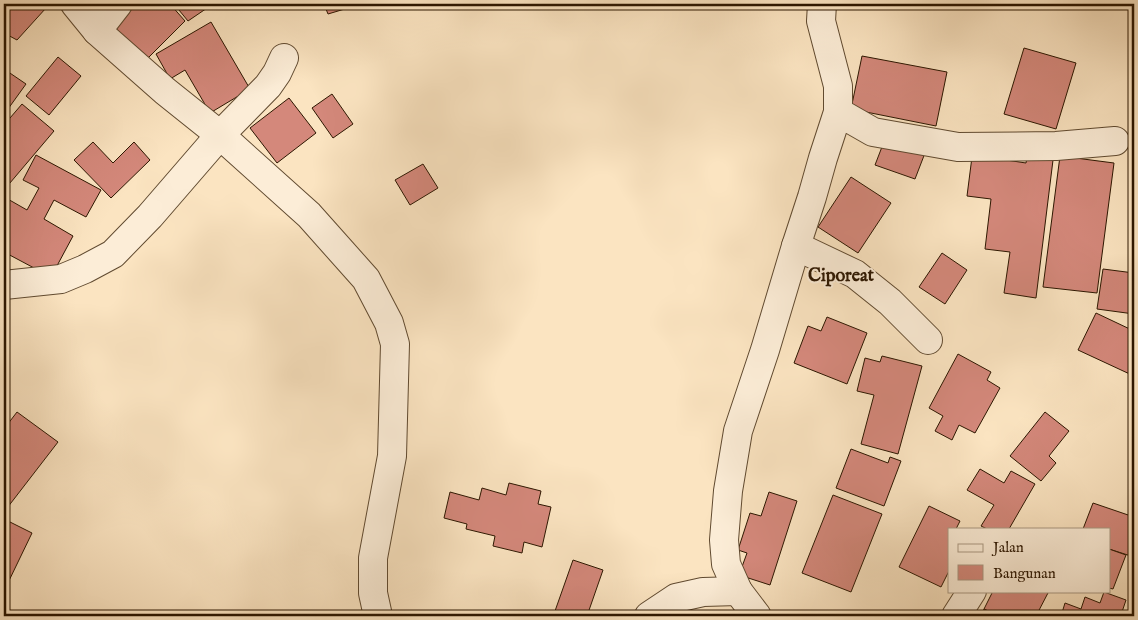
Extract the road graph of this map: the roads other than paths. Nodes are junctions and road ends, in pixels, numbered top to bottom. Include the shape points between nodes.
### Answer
1 (75, 4) edge
2 (118, 4) edge
3 (822, 4) edge
4 (97, 32) junction
5 (284, 58) dead end
6 (838, 112) junction
7 (220, 135) junction
8 (1115, 141) dead end
9 (796, 246) junction
10 (4, 284) edge
11 (928, 340) dead end
12 (738, 591) junction
13 (971, 592) edge
14 (378, 616) edge
15 (650, 616) edge
16 (757, 616) edge
17 (956, 616) edge

1 - 4 street
2 - 4 street
3 - 6 street via 821,21 838,86
4 - 7 street
5 - 7 street via 268,86
6 - 8 street via 873,132 958,147 1056,146
6 - 9 street
7 - 10 street via 113,254 61,279
7 - 14 street via 309,215 366,278 389,323 394,344 392,456 373,558 373,593
9 - 11 street via 855,274 890,302
9 - 12 street via 738,431 724,540 726,564
12 - 15 street via 703,592 676,598
12 - 16 street
13 - 17 street

